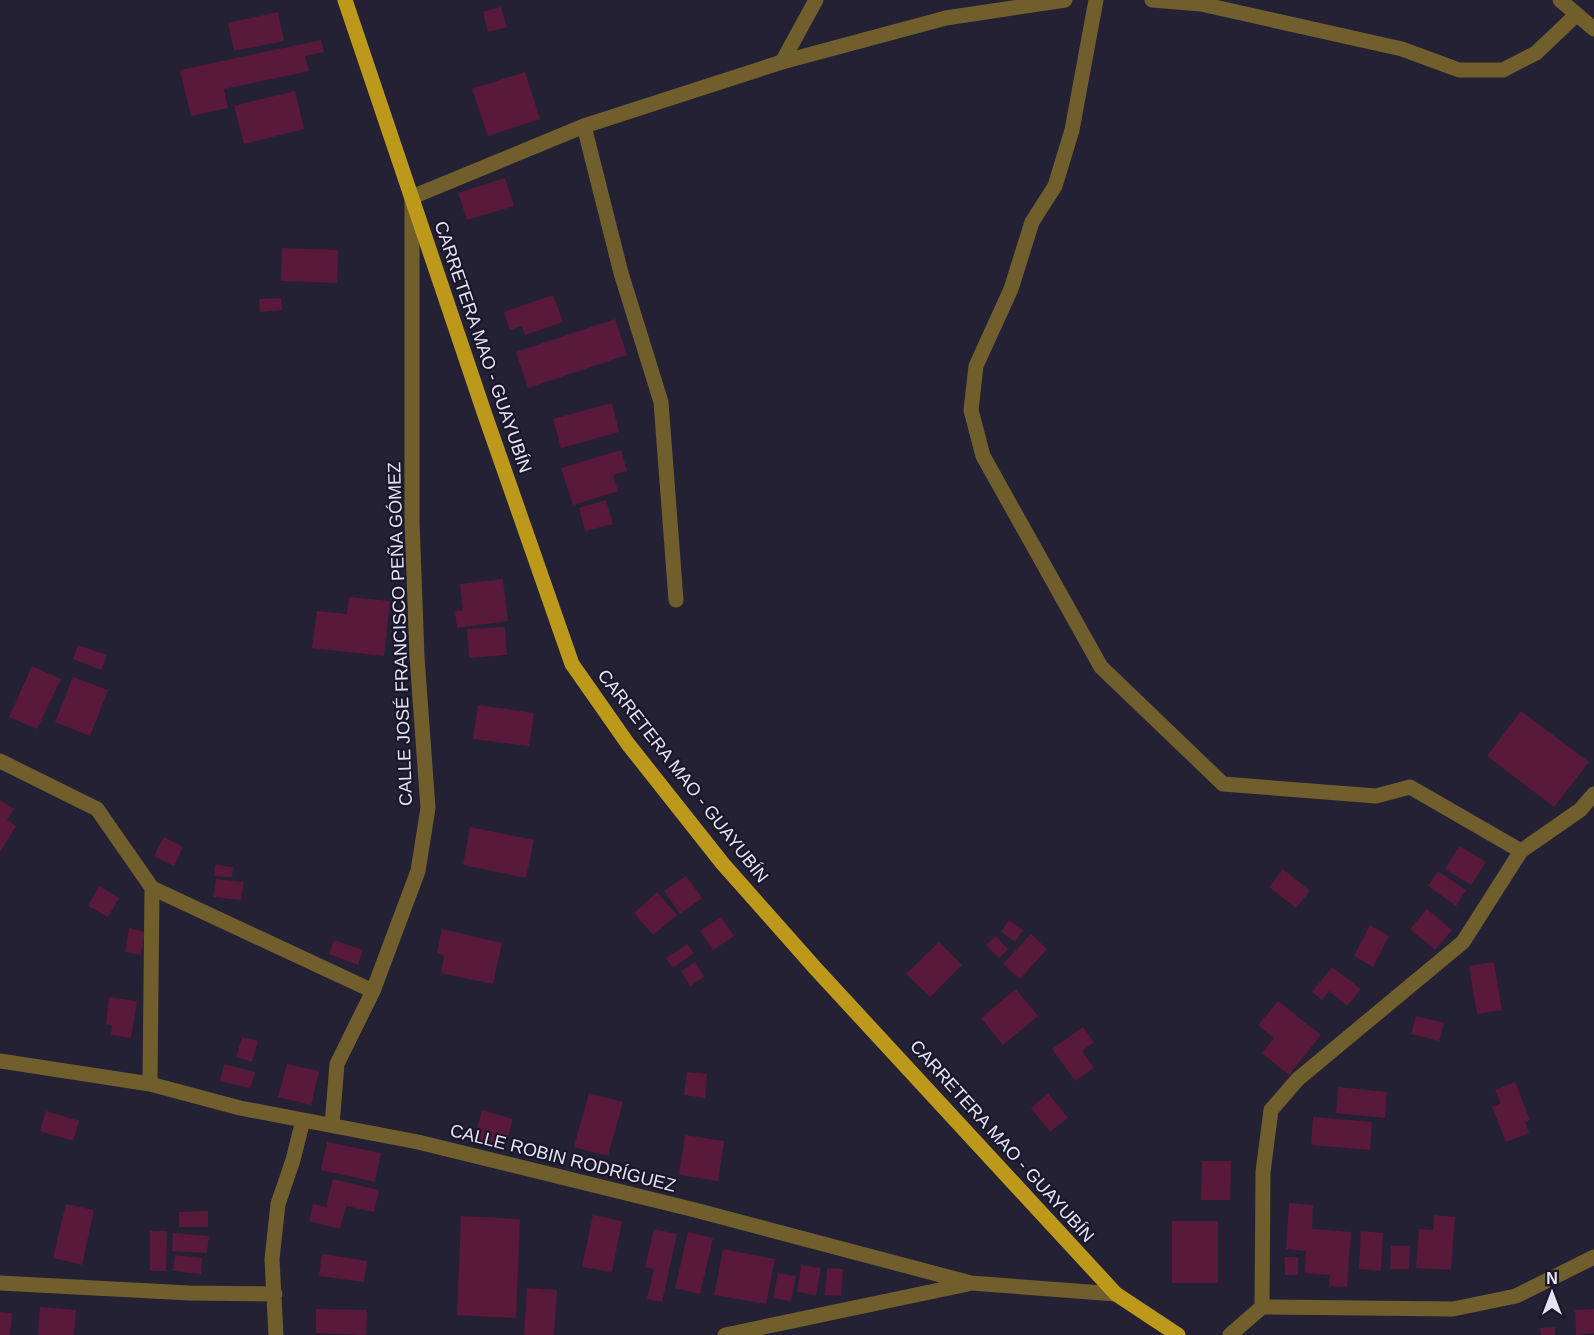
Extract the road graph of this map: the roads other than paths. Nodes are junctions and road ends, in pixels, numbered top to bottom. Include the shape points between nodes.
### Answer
1 (345, 0) edge
2 (816, 0) edge
3 (1065, 0) edge
4 (1096, 0) edge
5 (1152, 0) edge
6 (1560, 0) edge
7 (1576, 15) junction
8 (1594, 28) edge
9 (782, 62) junction
10 (584, 126) junction
11 (412, 197) junction
12 (676, 600) dead end
13 (0, 761) edge
14 (1594, 794) edge
15 (1521, 851) junction
16 (152, 888) junction
17 (373, 991) junction
18 (0, 1061) edge
19 (150, 1084) junction
20 (303, 1120) junction
21 (332, 1125) junction
22 (1594, 1257) edge
23 (0, 1283) edge
24 (971, 1283) junction
25 (275, 1294) junction
26 (1116, 1294) junction
27 (1262, 1307) junction
28 (276, 1335) edge
29 (725, 1335) edge
30 (1178, 1335) edge
31 (1230, 1335) edge

1 - 11 main road, CARRETERA MAO - GUAYUBÍN
2 - 9 street
3 - 9 street via 946,18
4 - 15 street via 1072,130 1055,186 1032,222 1011,289 975,366 971,410 983,456 1101,667 1223,784 1376,796 1410,787
5 - 7 street via 1201,4 1402,49 1459,70 1503,70 1536,53
6 - 7 street
7 - 8 street
9 - 10 street
10 - 11 street
10 - 12 street via 621,273 660,402
11 - 17 street, CALLE JOSÉ FRANCISCO PEÑA GÓMEZ via 412,521 428,808 418,871
11 - 26 main road, CARRETERA MAO - GUAYUBÍN via 572,664 628,744 723,864
13 - 16 street via 97,809
14 - 15 street via 1580,810
15 - 27 street via 1463,942 1298,1079 1271,1110 1263,1172
16 - 17 street
16 - 19 street
17 - 21 street, CALLE JOSÉ FRANCISCO PEÑA GÓMEZ via 337,1064
18 - 19 street, CALLE ROBIN RODRÍGUEZ
19 - 20 street, CALLE ROBIN RODRÍGUEZ
20 - 21 street, CALLE ROBIN RODRÍGUEZ
20 - 25 street via 278,1204 272,1259
21 - 24 street, CALLE ROBIN RODRÍGUEZ via 695,1210
22 - 27 street via 1516,1296 1453,1309
23 - 25 street
24 - 26 street, CALLE ROBIN RODRÍGUEZ
24 - 29 street
25 - 28 street
26 - 30 main road, CARRETERA MAO - GUAYUBÍN
27 - 31 street

